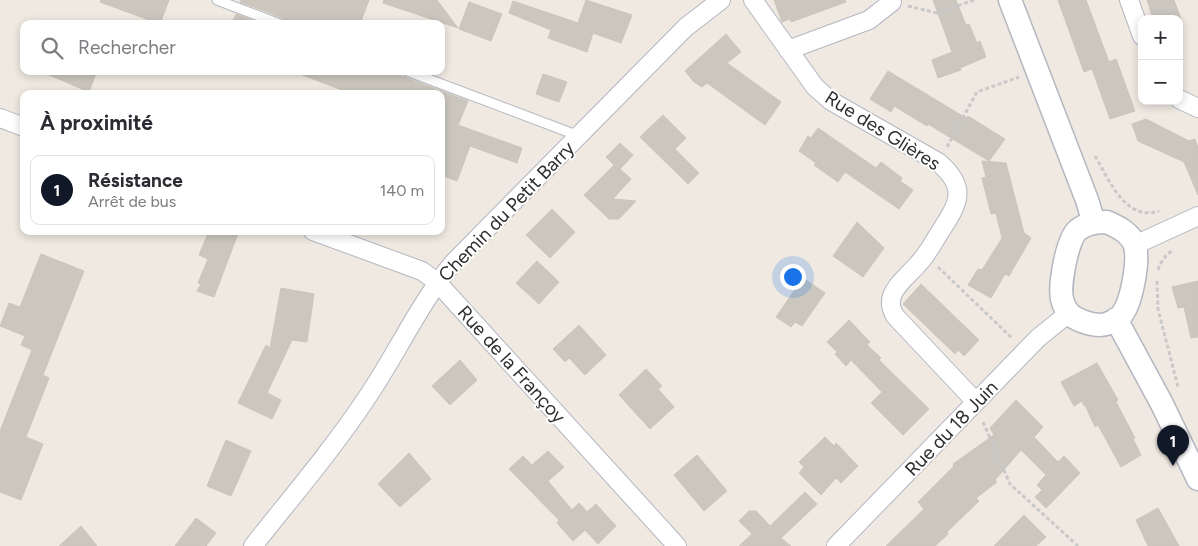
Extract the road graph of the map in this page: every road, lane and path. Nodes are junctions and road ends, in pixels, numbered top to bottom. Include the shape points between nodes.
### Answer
1 (217, 0) edge
2 (721, 0) edge
3 (753, 0) edge
4 (974, 0) edge
5 (1010, 0) edge
6 (1129, 0) edge
7 (892, 2) joint
8 (270, 20) edge
9 (1138, 25) edge
10 (788, 50) junction
11 (1037, 70) junction
12 (418, 75) edge
13 (1183, 101) edge
14 (1198, 108) edge
15 (0, 118) edge
16 (20, 125) edge
17 (579, 136) junction
18 (1094, 155) dead end
19 (938, 162) junction
20 (1164, 210) dead end
21 (1198, 216) edge
22 (1094, 223) junction
23 (324, 235) edge
24 (1135, 245) junction
25 (1181, 246) dead end
26 (935, 264) dead end
27 (437, 282) junction
28 (1068, 313) junction
29 (1116, 319) junction
30 (1015, 342) dead end
31 (1180, 392) dead end
32 (976, 402) junction
33 (1198, 479) edge
34 (253, 546) edge
35 (678, 546) edge
36 (836, 546) edge
37 (1078, 546) edge

1 - 8 lane
2 - 17 street, Chemin du Petit Barry via 686,27
3 - 10 street, Rue des Glières
4 - 7 path via 938,13
5 - 11 street
6 - 9 street
7 - 10 street via 869,20
10 - 19 street, Rue des Glières via 815,87 830,101
11 - 19 path via 977,92
11 - 22 street
12 - 17 lane
13 - 14 street
15 - 16 street
17 - 27 street, Chemin du Petit Barry
18 - 20 path via 1130,207 1147,213
19 - 32 street, Rue des Glières via 955,181 958,194 956,208 923,259 895,289 890,302 895,316
21 - 24 street
22 - 24 street via 1107,222 1125,231
22 - 28 street via 1077,230 1070,244 1062,287 1062,299
23 - 27 street, Rue de la Françoy via 422,271
24 - 29 street via 1136,261 1130,296 1123,314
25 - 31 path via 1160,264 1157,276 1158,309
26 - 30 path
27 - 34 street, Chemin du Petit Barry via 366,399
27 - 35 street, Rue de la Françoy
28 - 29 street via 1101,325
28 - 32 street, Rue du 18 Juin via 1038,338
29 - 33 street
32 - 36 street, Rue du 18 Juin
32 - 37 path via 1010,484

